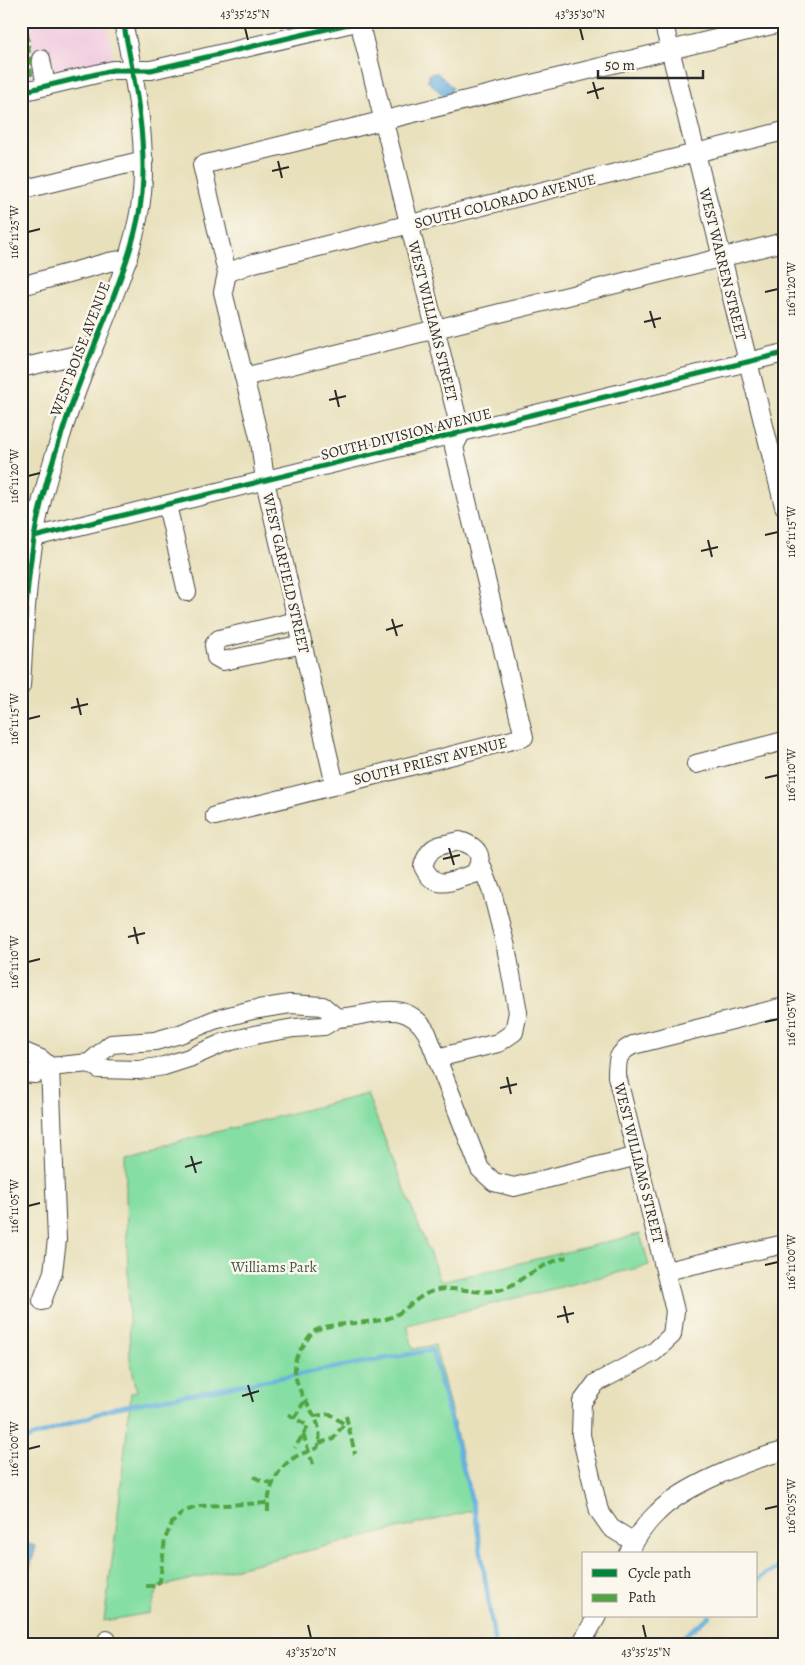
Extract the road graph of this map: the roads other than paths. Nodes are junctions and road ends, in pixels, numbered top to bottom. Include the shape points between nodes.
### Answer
1 (123, 21) edge
2 (360, 21) edge
3 (663, 21) edge
4 (784, 22) edge
5 (670, 50) junction
6 (41, 59) dead end
7 (132, 70) junction
8 (46, 86) junction
9 (21, 92) edge
10 (383, 120) junction
11 (784, 131) edge
12 (696, 153) junction
13 (144, 160) junction
14 (21, 190) edge
15 (409, 224) junction
16 (784, 242) edge
17 (722, 258) junction
18 (128, 259) junction
19 (227, 273) junction
20 (21, 286) edge
21 (435, 328) junction
22 (92, 350) junction
23 (784, 353) edge
24 (748, 362) junction
25 (21, 368) edge
26 (244, 377) junction
27 (460, 433) junction
28 (264, 482) junction
29 (167, 505) junction
30 (784, 506) edge
31 (34, 537) junction
32 (187, 592) dead end
33 (297, 621) junction
34 (302, 644) junction
35 (21, 686) edge
36 (524, 737) joint
37 (784, 741) edge
38 (696, 764) dead end
39 (336, 785) junction
40 (215, 816) dead end
41 (480, 862) dead end
42 (784, 1007) edge
43 (337, 1018) junction
44 (21, 1052) edge
45 (437, 1058) junction
46 (88, 1063) junction
47 (50, 1067) junction
48 (21, 1073) edge
49 (638, 1156) junction
50 (784, 1244) edge
51 (666, 1271) junction
52 (42, 1301) dead end
53 (784, 1451) edge
54 (631, 1548) edge
55 (596, 1618) edge
56 (581, 1644) edge

1 - 7 street, WEST BOISE AVENUE
2 - 7 street via 151,70
2 - 10 street, WEST WILLIAMS STREET
3 - 5 street, WEST WARREN STREET
4 - 5 street
5 - 10 street
5 - 12 street, WEST WARREN STREET
6 - 8 street
7 - 8 street via 112,70
7 - 13 street, WEST BOISE AVENUE
8 - 9 street
10 - 15 street, WEST WILLIAMS STREET
10 - 19 street, WEST GARFIELD STREET via 202,165
11 - 12 street, SOUTH COLORADO AVENUE
12 - 15 street, SOUTH COLORADO AVENUE
12 - 17 street, WEST WARREN STREET
13 - 14 street
13 - 18 street, WEST BOISE AVENUE via 137,226
15 - 19 street, SOUTH COLORADO AVENUE via 250,264
15 - 21 street, WEST WILLIAMS STREET
16 - 17 street
17 - 21 street
17 - 24 street, WEST WARREN STREET
18 - 20 street
18 - 22 street, WEST BOISE AVENUE
19 - 26 street, WEST GARFIELD STREET via 223,292
21 - 26 street
21 - 27 street, WEST WILLIAMS STREET
22 - 25 street
22 - 31 street, WEST BOISE AVENUE via 62,432
23 - 24 street, SOUTH DIVISION AVENUE
24 - 27 street, SOUTH DIVISION AVENUE
24 - 30 street, WEST WARREN STREET
26 - 28 street, WEST GARFIELD STREET via 260,441
27 - 28 street, SOUTH DIVISION AVENUE
27 - 36 street, WEST WILLIAMS STREET via 454,447
28 - 29 street, SOUTH DIVISION AVENUE
28 - 33 street, WEST GARFIELD STREET
29 - 31 street, SOUTH DIVISION AVENUE
29 - 32 street
31 - 35 street, WEST BOISE AVENUE via 26,596
33 - 34 street, WEST GARFIELD STREET
33 - 34 street via 219,639 214,645 216,657 224,661
34 - 39 street, WEST GARFIELD STREET
36 - 39 street, SOUTH PRIEST AVENUE
37 - 38 street
39 - 40 street, SOUTH PRIEST AVENUE
41 - 45 street via 492,892 506,947 518,1012 514,1032 498,1043
42 - 49 street, WEST WILLIAMS STREET via 625,1049 619,1056 617,1076
43 - 45 street via 388,1010 412,1015 427,1033
43 - 46 street via 324,1026 294,1028 223,1043 164,1066 139,1070 99,1069
43 - 46 street via 323,1006 290,1004 252,1010 155,1041 111,1044
44 - 47 street via 41,1059
45 - 49 street via 480,1169 494,1182 514,1187
46 - 47 street
47 - 48 street via 35,1074
47 - 52 street via 57,1240 53,1272
49 - 51 street, WEST WILLIAMS STREET
50 - 51 street
51 - 54 street, WEST WILLIAMS STREET via 675,1311 672,1335 654,1352 596,1383 582,1402 581,1435 599,1511
53 - 54 street via 733,1469 679,1495 656,1513
55 - 56 street

